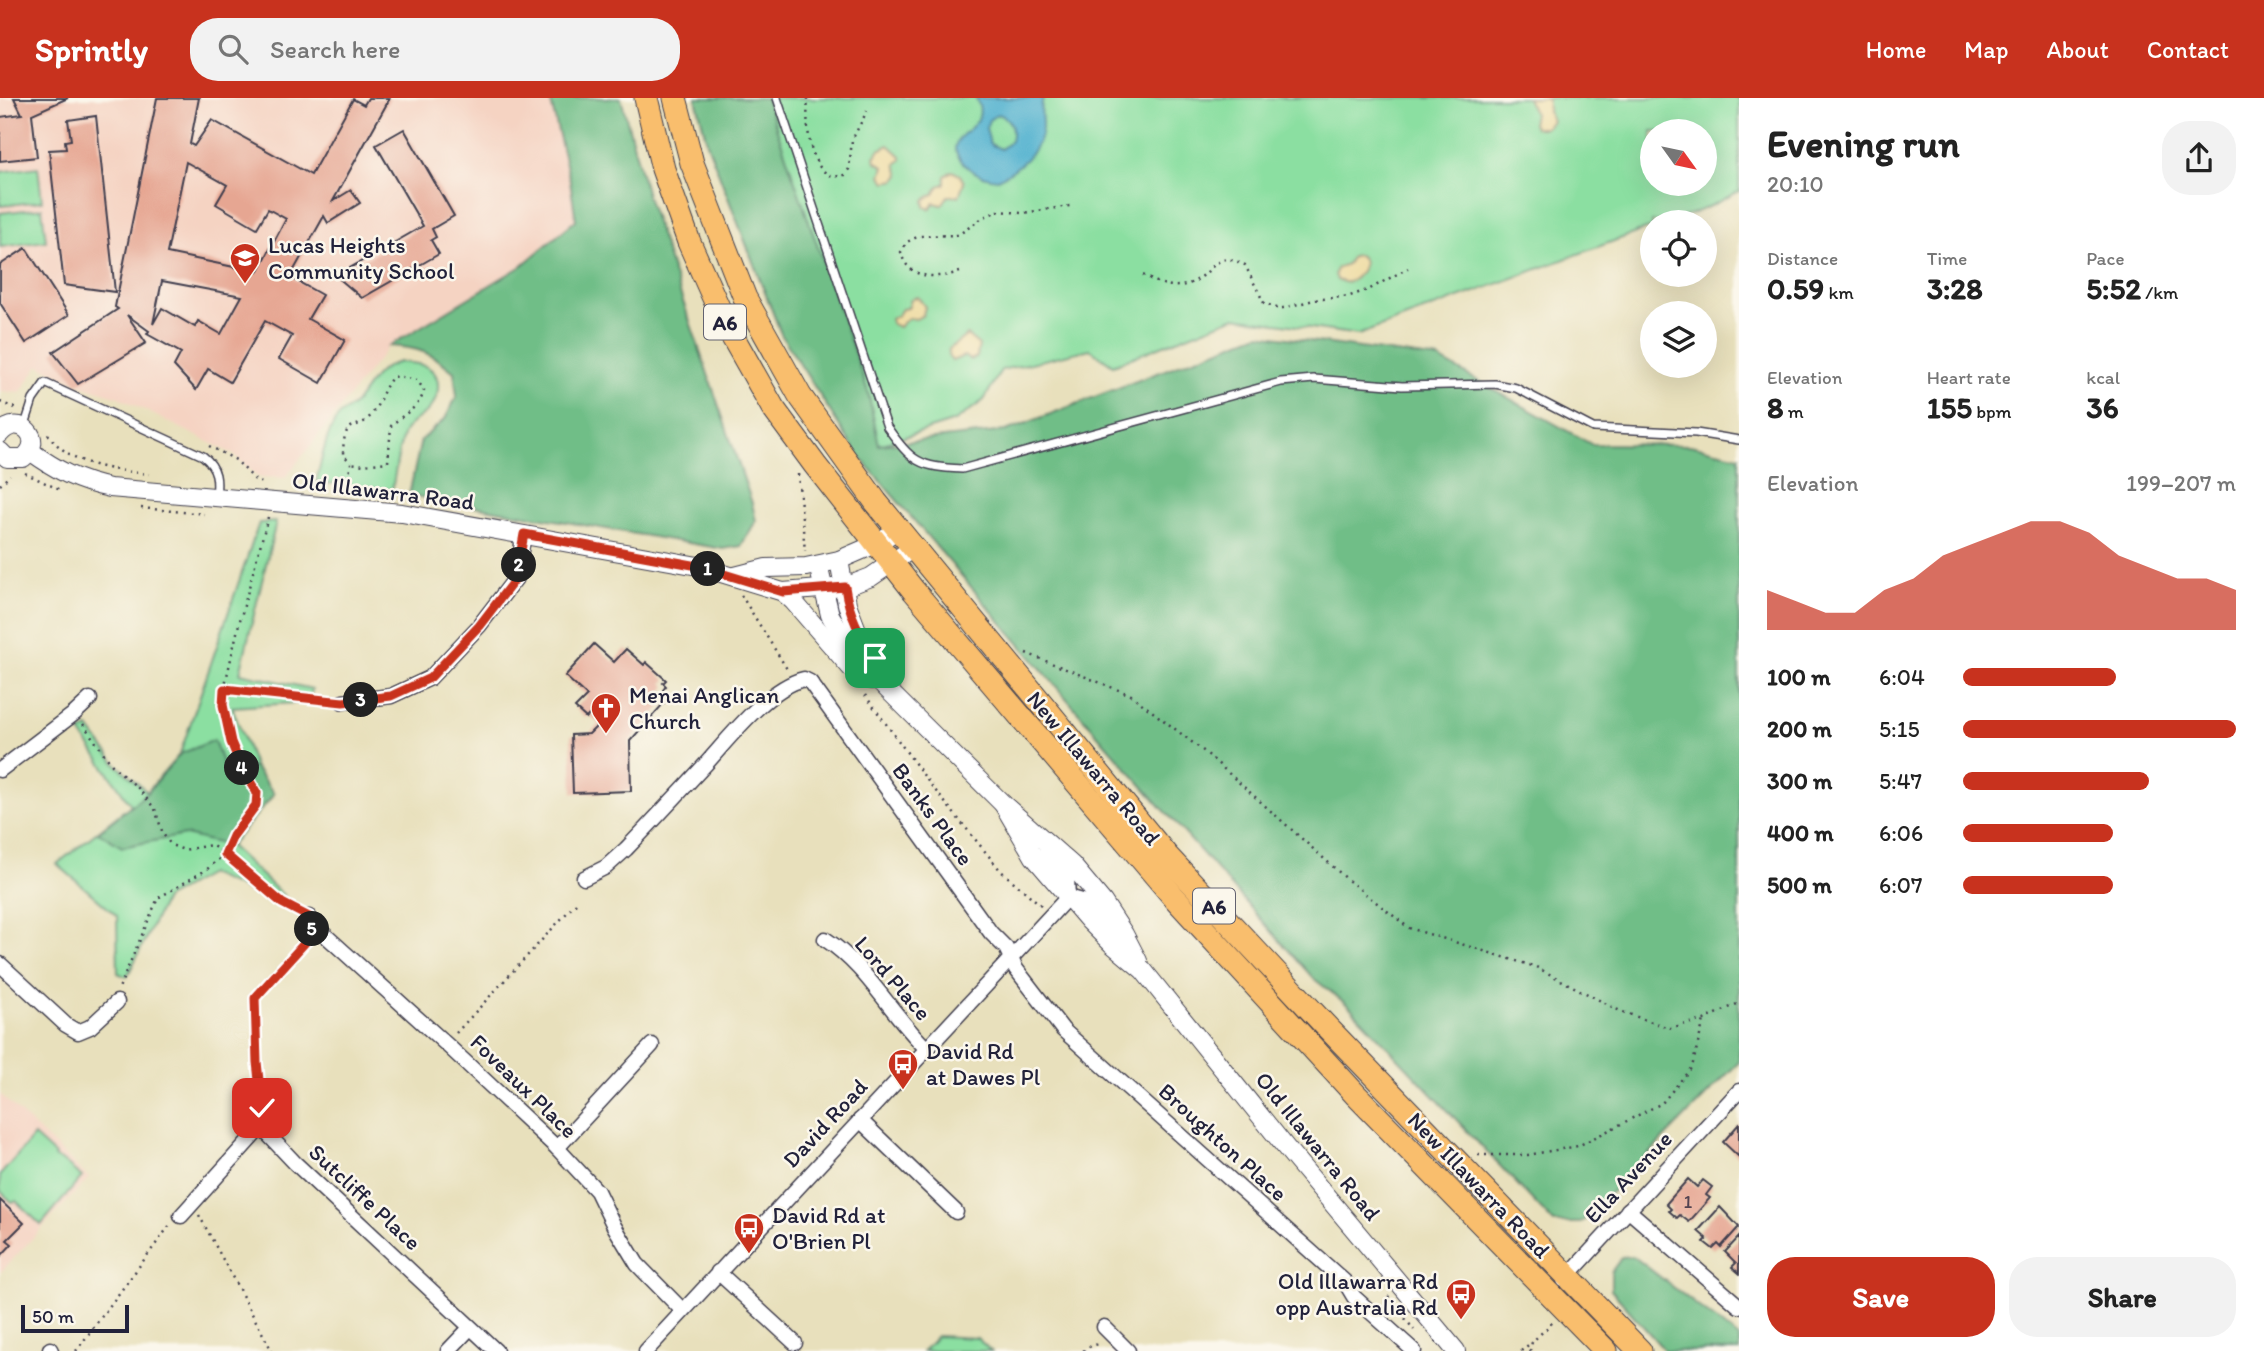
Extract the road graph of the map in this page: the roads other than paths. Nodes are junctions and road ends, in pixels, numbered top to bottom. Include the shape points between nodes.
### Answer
1 (646, 98) edge
2 (676, 98) edge
3 (777, 98) edge
4 (24, 428) junction
5 (1, 430) edge
6 (1739, 440) edge
7 (30, 451) junction
8 (1, 454) edge
9 (216, 498) junction
10 (898, 529) junction
11 (524, 534) junction
12 (876, 544) junction
13 (913, 548) junction
14 (839, 560) junction
15 (891, 563) junction
16 (818, 565) junction
17 (736, 583) junction
18 (845, 587) junction
19 (824, 590) junction
20 (783, 592) junction
21 (886, 688) junction
22 (90, 699) dead end
23 (343, 702) road end
24 (0, 770) edge
25 (1003, 804) junction
26 (1044, 838) junction
27 (584, 878) dead end
28 (1068, 897) junction
29 (311, 921) road end
30 (1124, 934) junction
31 (825, 939) dead end
32 (1011, 959) junction
33 (0, 964) edge
34 (1143, 970) junction
35 (117, 1002) road end
36 (653, 1045) dead end
37 (926, 1048) junction
38 (1739, 1091) edge
39 (860, 1120) junction
40 (557, 1148) junction
41 (1628, 1210) junction
42 (956, 1212) dead end
43 (181, 1216) road end
44 (718, 1272) junction
45 (1567, 1276) junction
46 (1550, 1295) junction
47 (1739, 1306) edge
48 (682, 1310) junction
49 (470, 1328) junction
50 (1108, 1332) road end
51 (795, 1343) dead end
52 (448, 1351) edge
53 (496, 1351) edge
54 (646, 1351) edge
55 (1129, 1351) edge
56 (1414, 1351) edge
57 (1457, 1351) edge
58 (1606, 1351) edge
59 (1640, 1351) edge

1 - 12 highway, New Illawarra Road / A6 via 667,181 726,325 774,408
2 - 10 highway, New Illawarra Road / A6 via 692,163 746,298 800,396
3 - 6 lane via 887,427 907,454 934,467 962,469 1281,382 1314,379 1402,386 1495,384 1516,388 1593,428
4 - 5 street via 13,425
4 - 7 street via 31,436
4 - 9 lane via 33,400 45,383 203,456 218,478
7 - 8 street via 18,460
7 - 9 street, Old Illawarra Road via 82,482
9 - 11 street, Old Illawarra Road via 402,513
10 - 12 street, Old Illawarra Road
10 - 13 highway, New Illawarra Road / A6
11 - 17 street, Old Illawarra Road via 698,566
11 - 23 street via 516,578 430,678 391,696
12 - 14 street, Old Illawarra Road
12 - 15 highway, New Illawarra Road / A6
13 - 15 street, Old Illawarra Road
13 - 45 highway, New Illawarra Road / A6 via 1166,855
14 - 16 street, Old Illawarra Road
14 - 18 street, Old Illawarra Road
15 - 18 street, Old Illawarra Road
15 - 46 highway, New Illawarra Road / A6 via 1173,896 1356,1095
16 - 17 street, Old Illawarra Road via 766,568
16 - 19 street, Old Illawarra Road
17 - 20 street, Old Illawarra Road
18 - 19 street, Old Illawarra Road
18 - 21 street, Old Illawarra Road via 858,633 875,658
19 - 20 street, Old Illawarra Road
19 - 21 street, Old Illawarra Road via 840,634
20 - 21 street, Old Illawarra Road via 851,668
21 - 25 street, Old Illawarra Road
22 - 24 street
25 - 26 street, Old Illawarra Road
25 - 28 street, Old Illawarra Road via 1034,857
26 - 28 street via 1049,857 1067,878
26 - 30 street, Old Illawarra Road via 1103,902
27 - 32 street, Banks Place via 626,849 751,716 795,681 804,679 821,695
28 - 30 street via 1086,902
28 - 32 street, David Road
28 - 34 street, Old Illawarra Road
29 - 40 street, Foveaux Place
30 - 34 street, Old Illawarra Road
31 - 37 street, Lord Place via 855,962
32 - 37 street, David Road
32 - 56 street, Broughton Place via 1063,1030 1345,1282 1354,1297
33 - 35 street via 78,1032
34 - 57 street, Old Illawarra Road
36 - 40 street
37 - 39 street, David Road
38 - 41 street, Ella Avenue
39 - 42 street
39 - 44 street, David Road
40 - 48 street, Foveaux Place via 597,1191 637,1264
41 - 45 street, Ella Avenue
41 - 47 street
43 - 49 street, Sutcliffe Place via 261,1127
44 - 48 street, David Road
44 - 51 street
45 - 46 street, Ella Avenue
45 - 59 highway, New Illawarra Road / A6
46 - 58 highway, New Illawarra Road / A6
48 - 54 street, David Road
49 - 52 street
49 - 53 street, Sutcliffe Place
50 - 55 street

